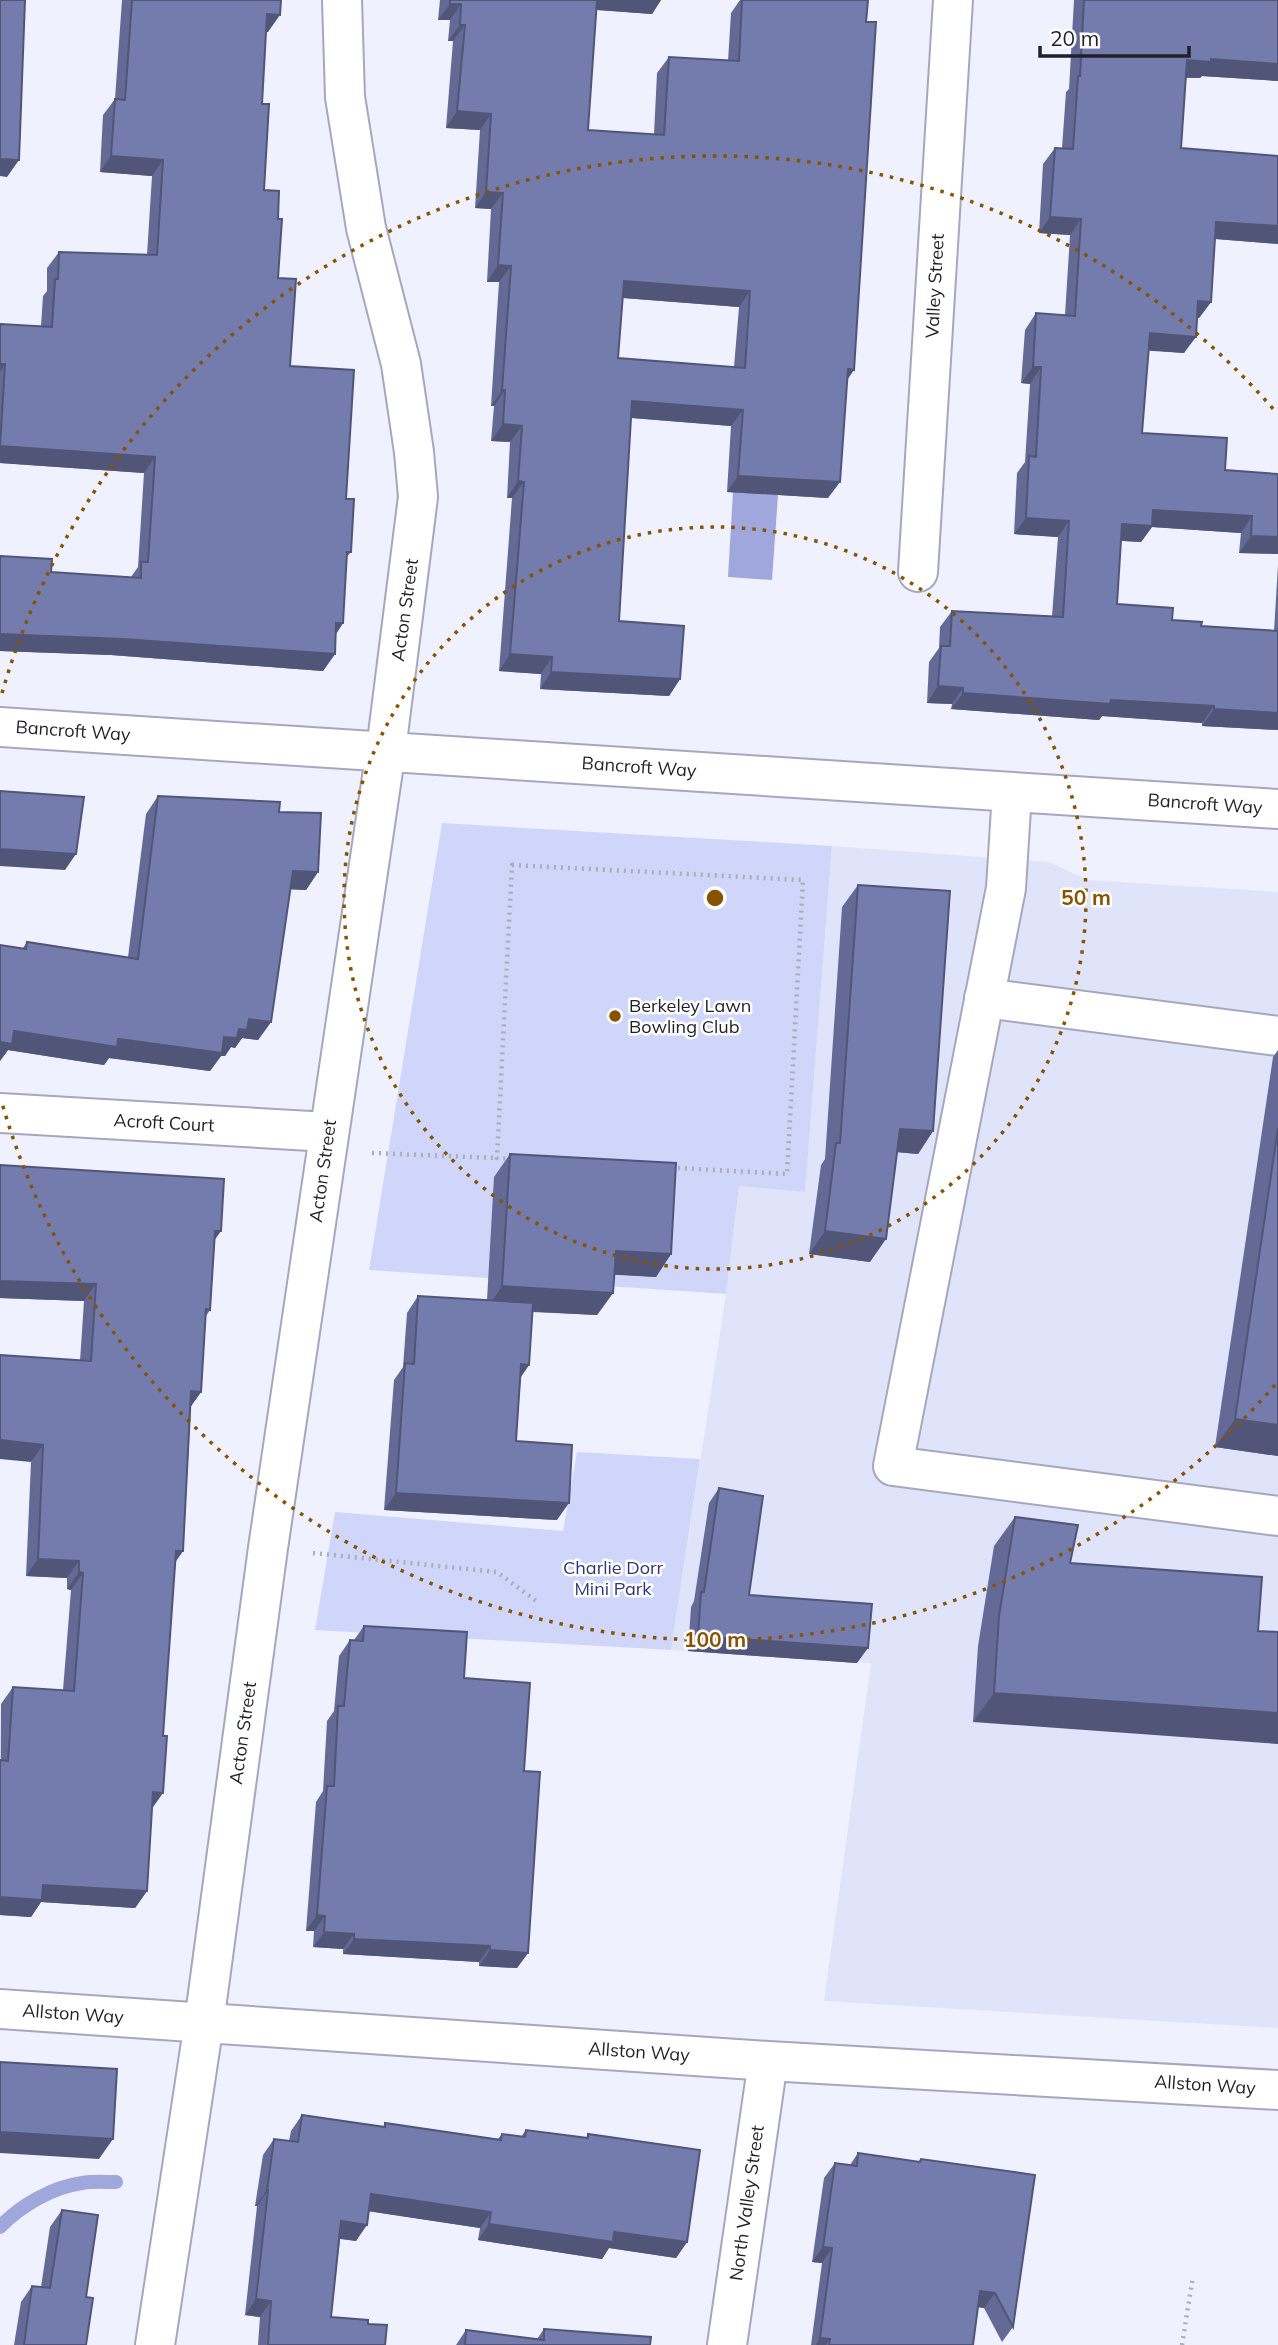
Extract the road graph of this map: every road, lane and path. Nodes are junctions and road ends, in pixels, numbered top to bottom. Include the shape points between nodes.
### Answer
1 (342, 0) edge
2 (953, 0) edge
3 (918, 572) dead end
4 (0, 727) edge
5 (386, 750) junction
6 (1012, 792) junction
7 (1278, 809) edge
8 (985, 998) junction
9 (1278, 1036) edge
10 (0, 1113) edge
11 (327, 1142) junction
12 (497, 1158) junction
13 (1278, 1516) edge
14 (268, 1548) junction
15 (536, 1601) dead end
16 (0, 2009) edge
17 (204, 2023) junction
18 (768, 2061) junction
19 (1278, 2090) edge
20 (1193, 2276) dead end
21 (155, 2345) edge
22 (727, 2345) edge
23 (1182, 2345) edge

1 - 5 street, Acton Street via 345,97 366,228 401,364 418,497
2 - 3 street, Valley Street
4 - 5 street, Bancroft Way
5 - 6 street, Bancroft Way
5 - 11 street, Acton Street
6 - 7 street, Bancroft Way
6 - 8 street via 1006,888
8 - 9 street
8 - 13 street via 893,1466
10 - 11 street, Acroft Court
11 - 12 path
11 - 14 street, Acton Street
12 - 12 path via 512,865 803,880 787,1174
14 - 15 path via 497,1572
14 - 17 street, Acton Street
16 - 17 street, Allston Way
17 - 18 street, Allston Way
17 - 21 street, Acton Street
18 - 19 street, Allston Way
18 - 22 street, North Valley Street
20 - 23 path

